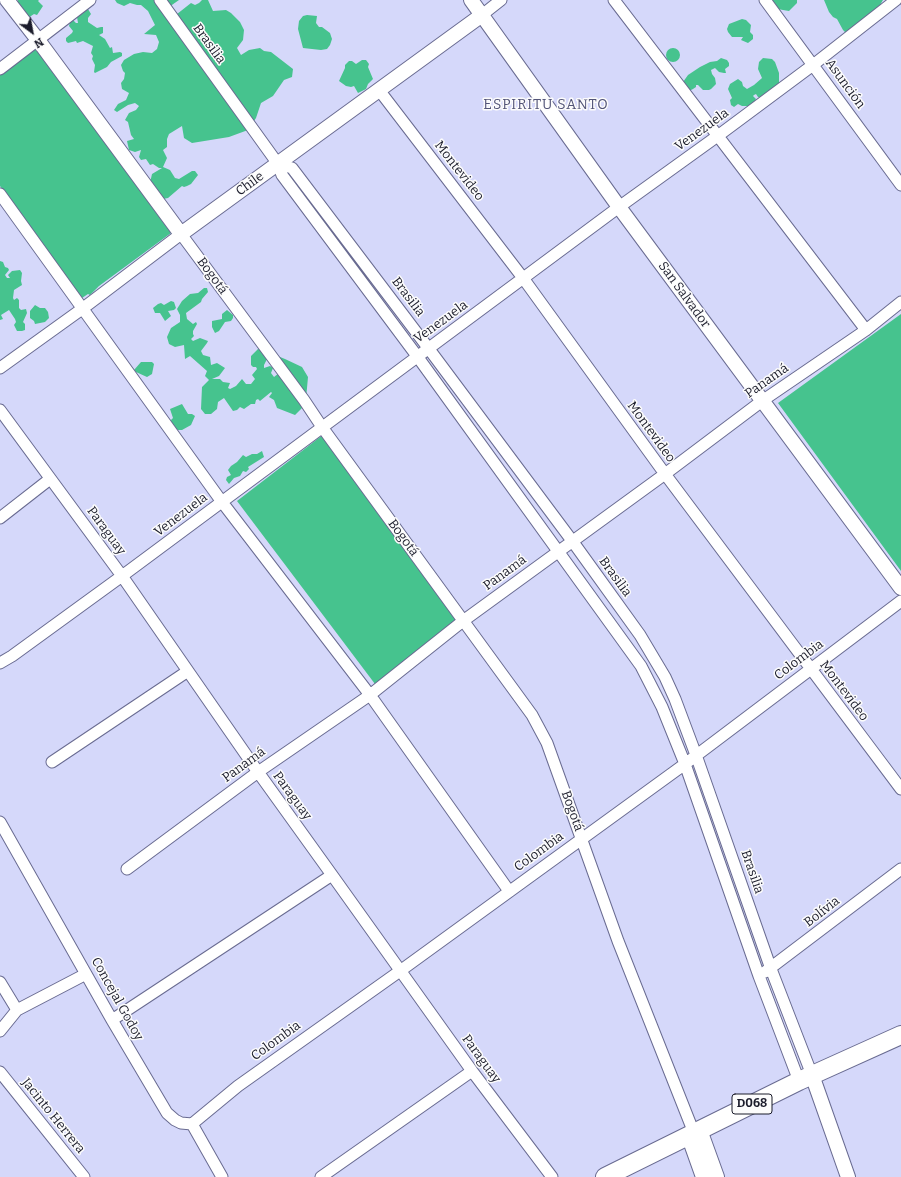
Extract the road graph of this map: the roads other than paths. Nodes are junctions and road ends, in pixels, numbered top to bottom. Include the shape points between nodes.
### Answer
1 (7, 0) edge
2 (90, 0) edge
3 (160, 0) edge
4 (471, 0) edge
5 (501, 0) edge
6 (614, 0) edge
7 (765, 0) edge
8 (896, 0) edge
9 (482, 15) junction
10 (38, 40) junction
11 (813, 65) junction
12 (0, 68) edge
13 (379, 90) junction
14 (719, 135) junction
15 (278, 164) junction
16 (901, 185) edge
17 (0, 194) edge
18 (316, 200) junction
19 (306, 207) junction
20 (619, 207) junction
21 (181, 234) junction
22 (356, 252) junction
23 (345, 260) junction
24 (523, 278) junction
25 (901, 302) edge
26 (82, 309) junction
27 (866, 330) junction
28 (429, 348) junction
29 (417, 356) junction
30 (0, 368) edge
31 (762, 401) junction
32 (0, 410) edge
33 (322, 427) junction
34 (498, 441) junction
35 (485, 450) junction
36 (665, 474) junction
37 (50, 479) junction
38 (222, 502) junction
39 (0, 518) edge
40 (573, 542) junction
41 (559, 552) junction
42 (122, 576) junction
43 (901, 588) edge
44 (901, 601) edge
45 (463, 621) junction
46 (0, 663) edge
47 (810, 669) junction
48 (188, 671) junction
49 (370, 695) junction
50 (696, 755) junction
51 (52, 762) dead end
52 (685, 764) junction
53 (258, 772) junction
54 (901, 789) edge
55 (0, 822) edge
56 (582, 838) junction
57 (728, 847) junction
58 (716, 851) junction
59 (127, 869) dead end
60 (901, 869) edge
61 (332, 875) junction
62 (509, 891) junction
63 (771, 969) junction
64 (400, 971) junction
65 (86, 974) junction
66 (759, 976) junction
67 (0, 982) edge
68 (17, 1010) junction
69 (112, 1020) junction
70 (0, 1031) edge
71 (901, 1035) edge
72 (472, 1071) junction
73 (0, 1072) edge
74 (805, 1078) junction
75 (192, 1124) junction
76 (694, 1133) junction
77 (84, 1177) edge
78 (222, 1177) edge
79 (321, 1177) edge
80 (552, 1177) edge
81 (605, 1177) edge
82 (703, 1177) edge
83 (717, 1177) edge
84 (848, 1177) edge

1 - 10 street, Bogotá
2 - 10 street
3 - 15 street, Brasilia
4 - 9 street, San Salvador
5 - 9 street, Chile
6 - 14 street
7 - 11 street, Asunción
8 - 11 street, Venezuela
9 - 13 street, Chile
9 - 20 street, San Salvador
10 - 12 street
10 - 21 street, Bogotá
11 - 14 street, Venezuela
11 - 16 street, Asunción
13 - 15 street, Chile
13 - 24 street, Montevideo
14 - 20 street, Venezuela
14 - 27 street
15 - 18 street, Brasilia via 292,168
15 - 19 street, Brasilia via 282,174
15 - 21 street, Chile
17 - 26 street
18 - 19 street
18 - 22 street, Brasilia
19 - 23 street, Brasilia
20 - 24 street, Venezuela
20 - 31 street, San Salvador
21 - 26 street, Chile
21 - 33 street, Bogotá
22 - 23 street
22 - 28 street, Brasilia
23 - 29 street, Brasilia
24 - 28 street, Venezuela
24 - 36 street, Montevideo
25 - 27 street, Panamá
26 - 30 street, Chile
26 - 38 street
27 - 31 street, Panamá
28 - 29 street, Venezuela
28 - 34 street, Brasilia
29 - 33 street, Venezuela
29 - 35 street, Brasilia
31 - 36 street, Panamá
31 - 43 street, San Salvador
32 - 37 street, Paraguay
33 - 38 street, Venezuela
33 - 45 street, Bogotá
34 - 35 street
34 - 40 street, Brasilia
35 - 41 street, Brasilia
36 - 40 street, Panamá
36 - 47 street, Montevideo
37 - 39 street
37 - 42 street, Paraguay
38 - 42 street, Venezuela
38 - 49 street
40 - 41 street, Panamá
40 - 50 street, Brasilia via 640,635 665,677
41 - 45 street, Panamá
41 - 52 street, Brasilia via 642,666
42 - 46 street, Venezuela
42 - 48 street, Paraguay
44 - 47 street, Colombia
45 - 49 street, Panamá
45 - 56 street, Bogotá via 532,715 547,743
47 - 50 street, Colombia
47 - 54 street, Montevideo
48 - 51 street
48 - 53 street, Paraguay
49 - 53 street, Panamá
49 - 62 street
50 - 52 street, Colombia
50 - 57 street, Brasilia
52 - 56 street, Colombia
52 - 58 street, Brasilia
53 - 59 street, Panamá
53 - 61 street, Paraguay
55 - 65 street, Concejal Godoy
56 - 62 street, Colombia
56 - 76 street, Bogotá via 618,941
57 - 58 street
57 - 63 street, Brasilia
58 - 66 street, Brasilia
60 - 63 street, Bolívia
61 - 64 street, Paraguay
61 - 69 street
62 - 64 street, Colombia
63 - 66 street, Bolívia
63 - 74 street, Brasilia
64 - 72 street, Paraguay
64 - 75 street, Colombia via 244,1081
65 - 68 street
65 - 69 street, Concejal Godoy
66 - 74 street, Brasilia
67 - 68 street
68 - 70 street
69 - 75 street, Concejal Godoy via 167,1113 181,1123
71 - 74 main road, D068
72 - 79 street
72 - 80 street, Paraguay
73 - 77 street, Jacinto Herrera
74 - 76 main road, D068
74 - 84 street
75 - 78 street
76 - 81 main road, D068
76 - 82 street
76 - 83 street

